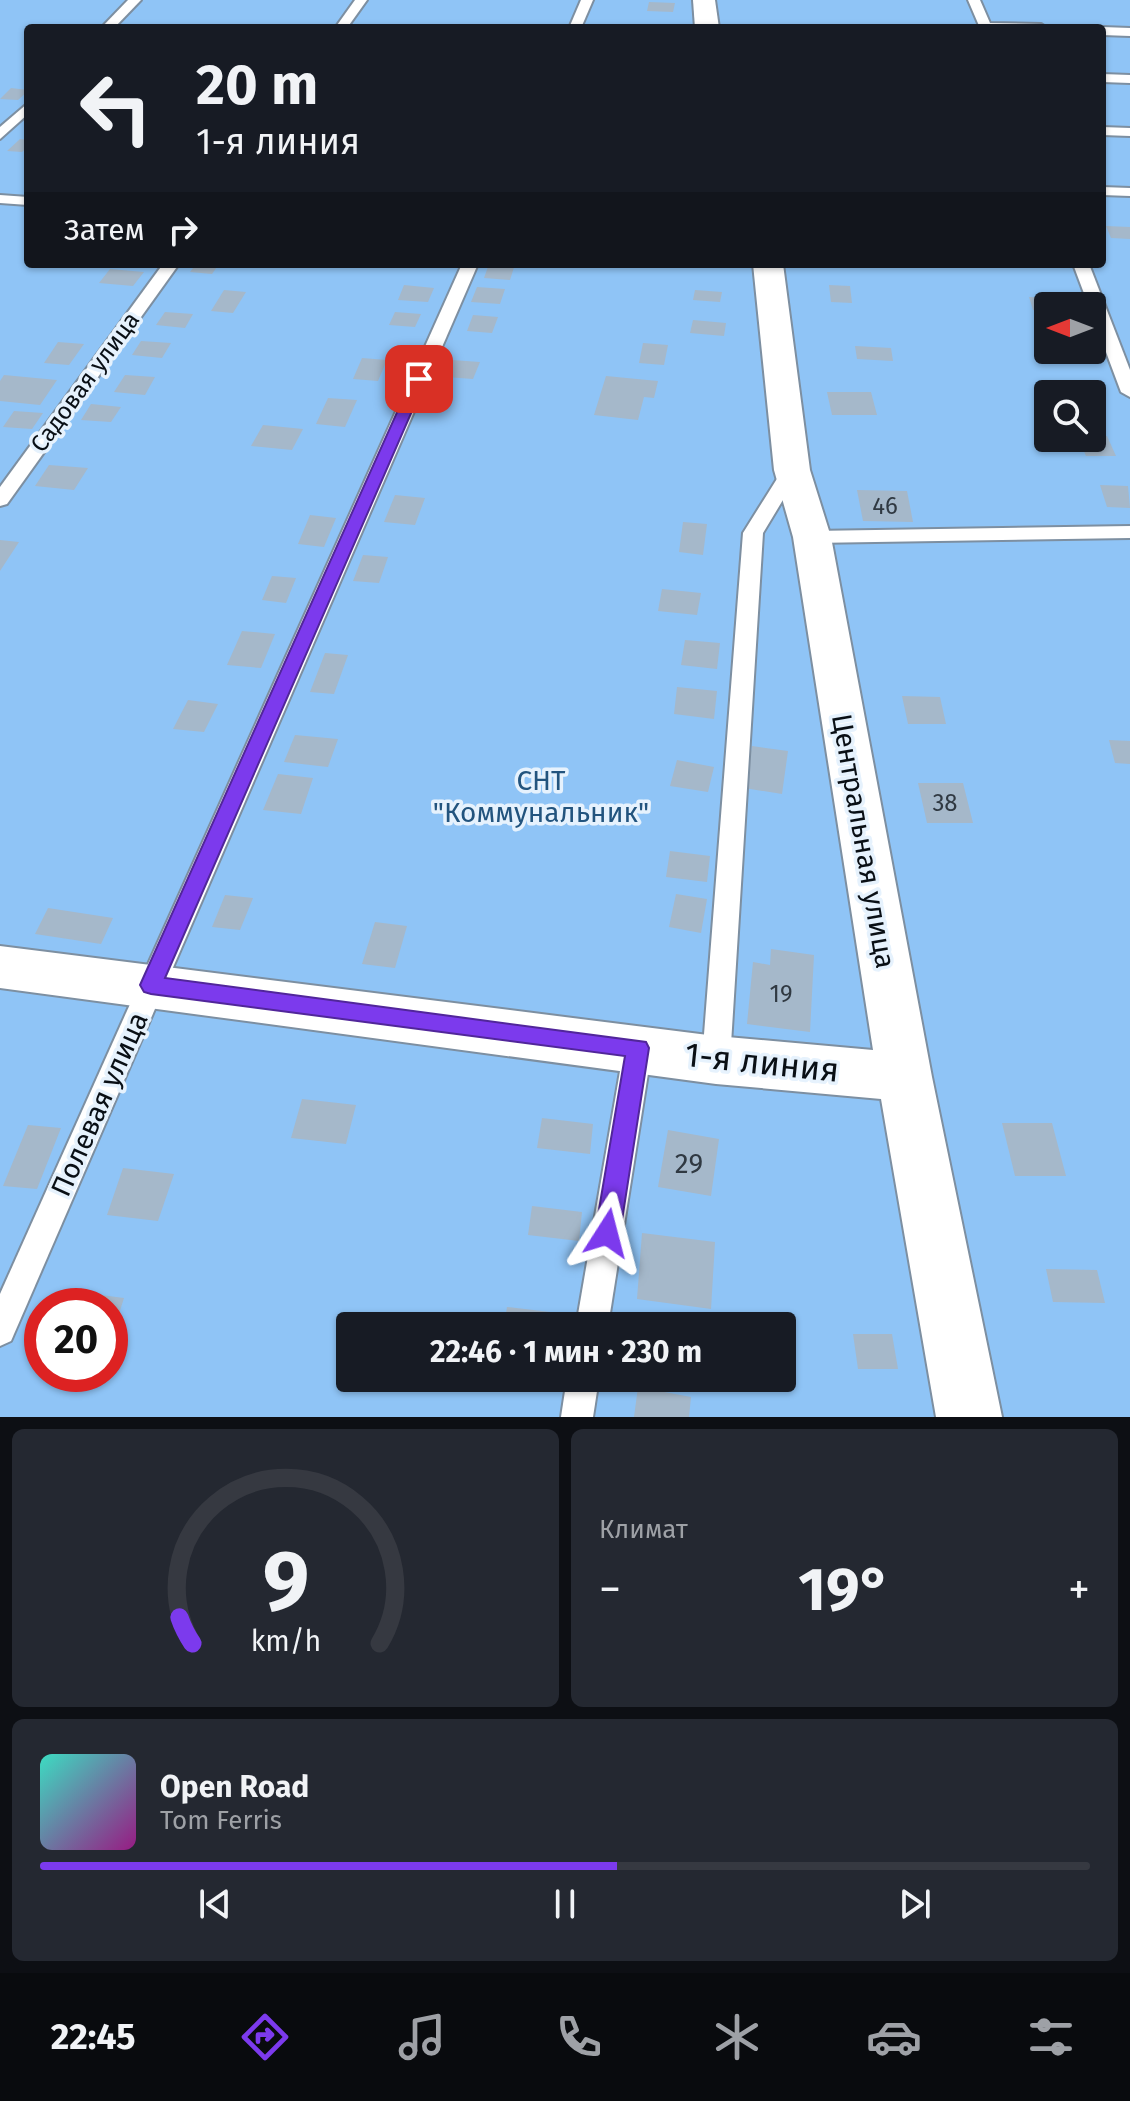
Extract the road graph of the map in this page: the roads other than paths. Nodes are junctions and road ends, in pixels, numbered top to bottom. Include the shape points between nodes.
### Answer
1 (135, 0) edge
2 (361, 0) edge
3 (587, 0) edge
4 (704, 0) edge
5 (974, 0) edge
6 (111, 24) edge
7 (344, 24) edge
8 (577, 24) edge
9 (707, 24) edge
10 (984, 24) edge
11 (1106, 31) edge
12 (1130, 32) edge
13 (1106, 78) edge
14 (1130, 79) edge
15 (24, 111) edge
16 (1106, 131) edge
17 (1130, 132) edge
18 (0, 135) edge
19 (1106, 191) edge
20 (1130, 192) edge
21 (0, 199) edge
22 (24, 201) edge
23 (168, 268) edge
24 (468, 268) edge
25 (768, 268) edge
26 (1082, 268) edge
27 (1109, 339) junction
28 (1130, 339) edge
29 (1130, 392) edge
30 (792, 470) junction
31 (0, 500) edge
32 (1130, 532) edge
33 (812, 537) junction
34 (0, 967) edge
35 (151, 985) junction
36 (638, 1048) junction
37 (716, 1060) junction
38 (905, 1077) junction
39 (594, 1312) edge
40 (0, 1330) edge
41 (581, 1392) edge
42 (577, 1417) edge
43 (969, 1417) edge

1 - 6 lane
2 - 7 lane
3 - 8 lane
4 - 9 street
5 - 10 lane
11 - 12 lane
13 - 14 lane
15 - 18 lane
16 - 17 lane
19 - 20 lane
21 - 22 lane
23 - 31 lane, Садовая улица
24 - 35 lane, Полевая улица
25 - 30 street, Центральная улица
26 - 27 lane
27 - 28 lane
27 - 29 lane
30 - 33 street, Центральная улица
30 - 37 lane via 753,533
32 - 33 lane
33 - 38 street, Центральная улица
34 - 35 street, 1-я линия
35 - 36 street, 1-я линия
35 - 40 lane, Полевая улица
36 - 37 street, 1-я линия
36 - 39 lane
37 - 38 street, 1-я линия
38 - 43 street, Центральная улица
41 - 42 lane

